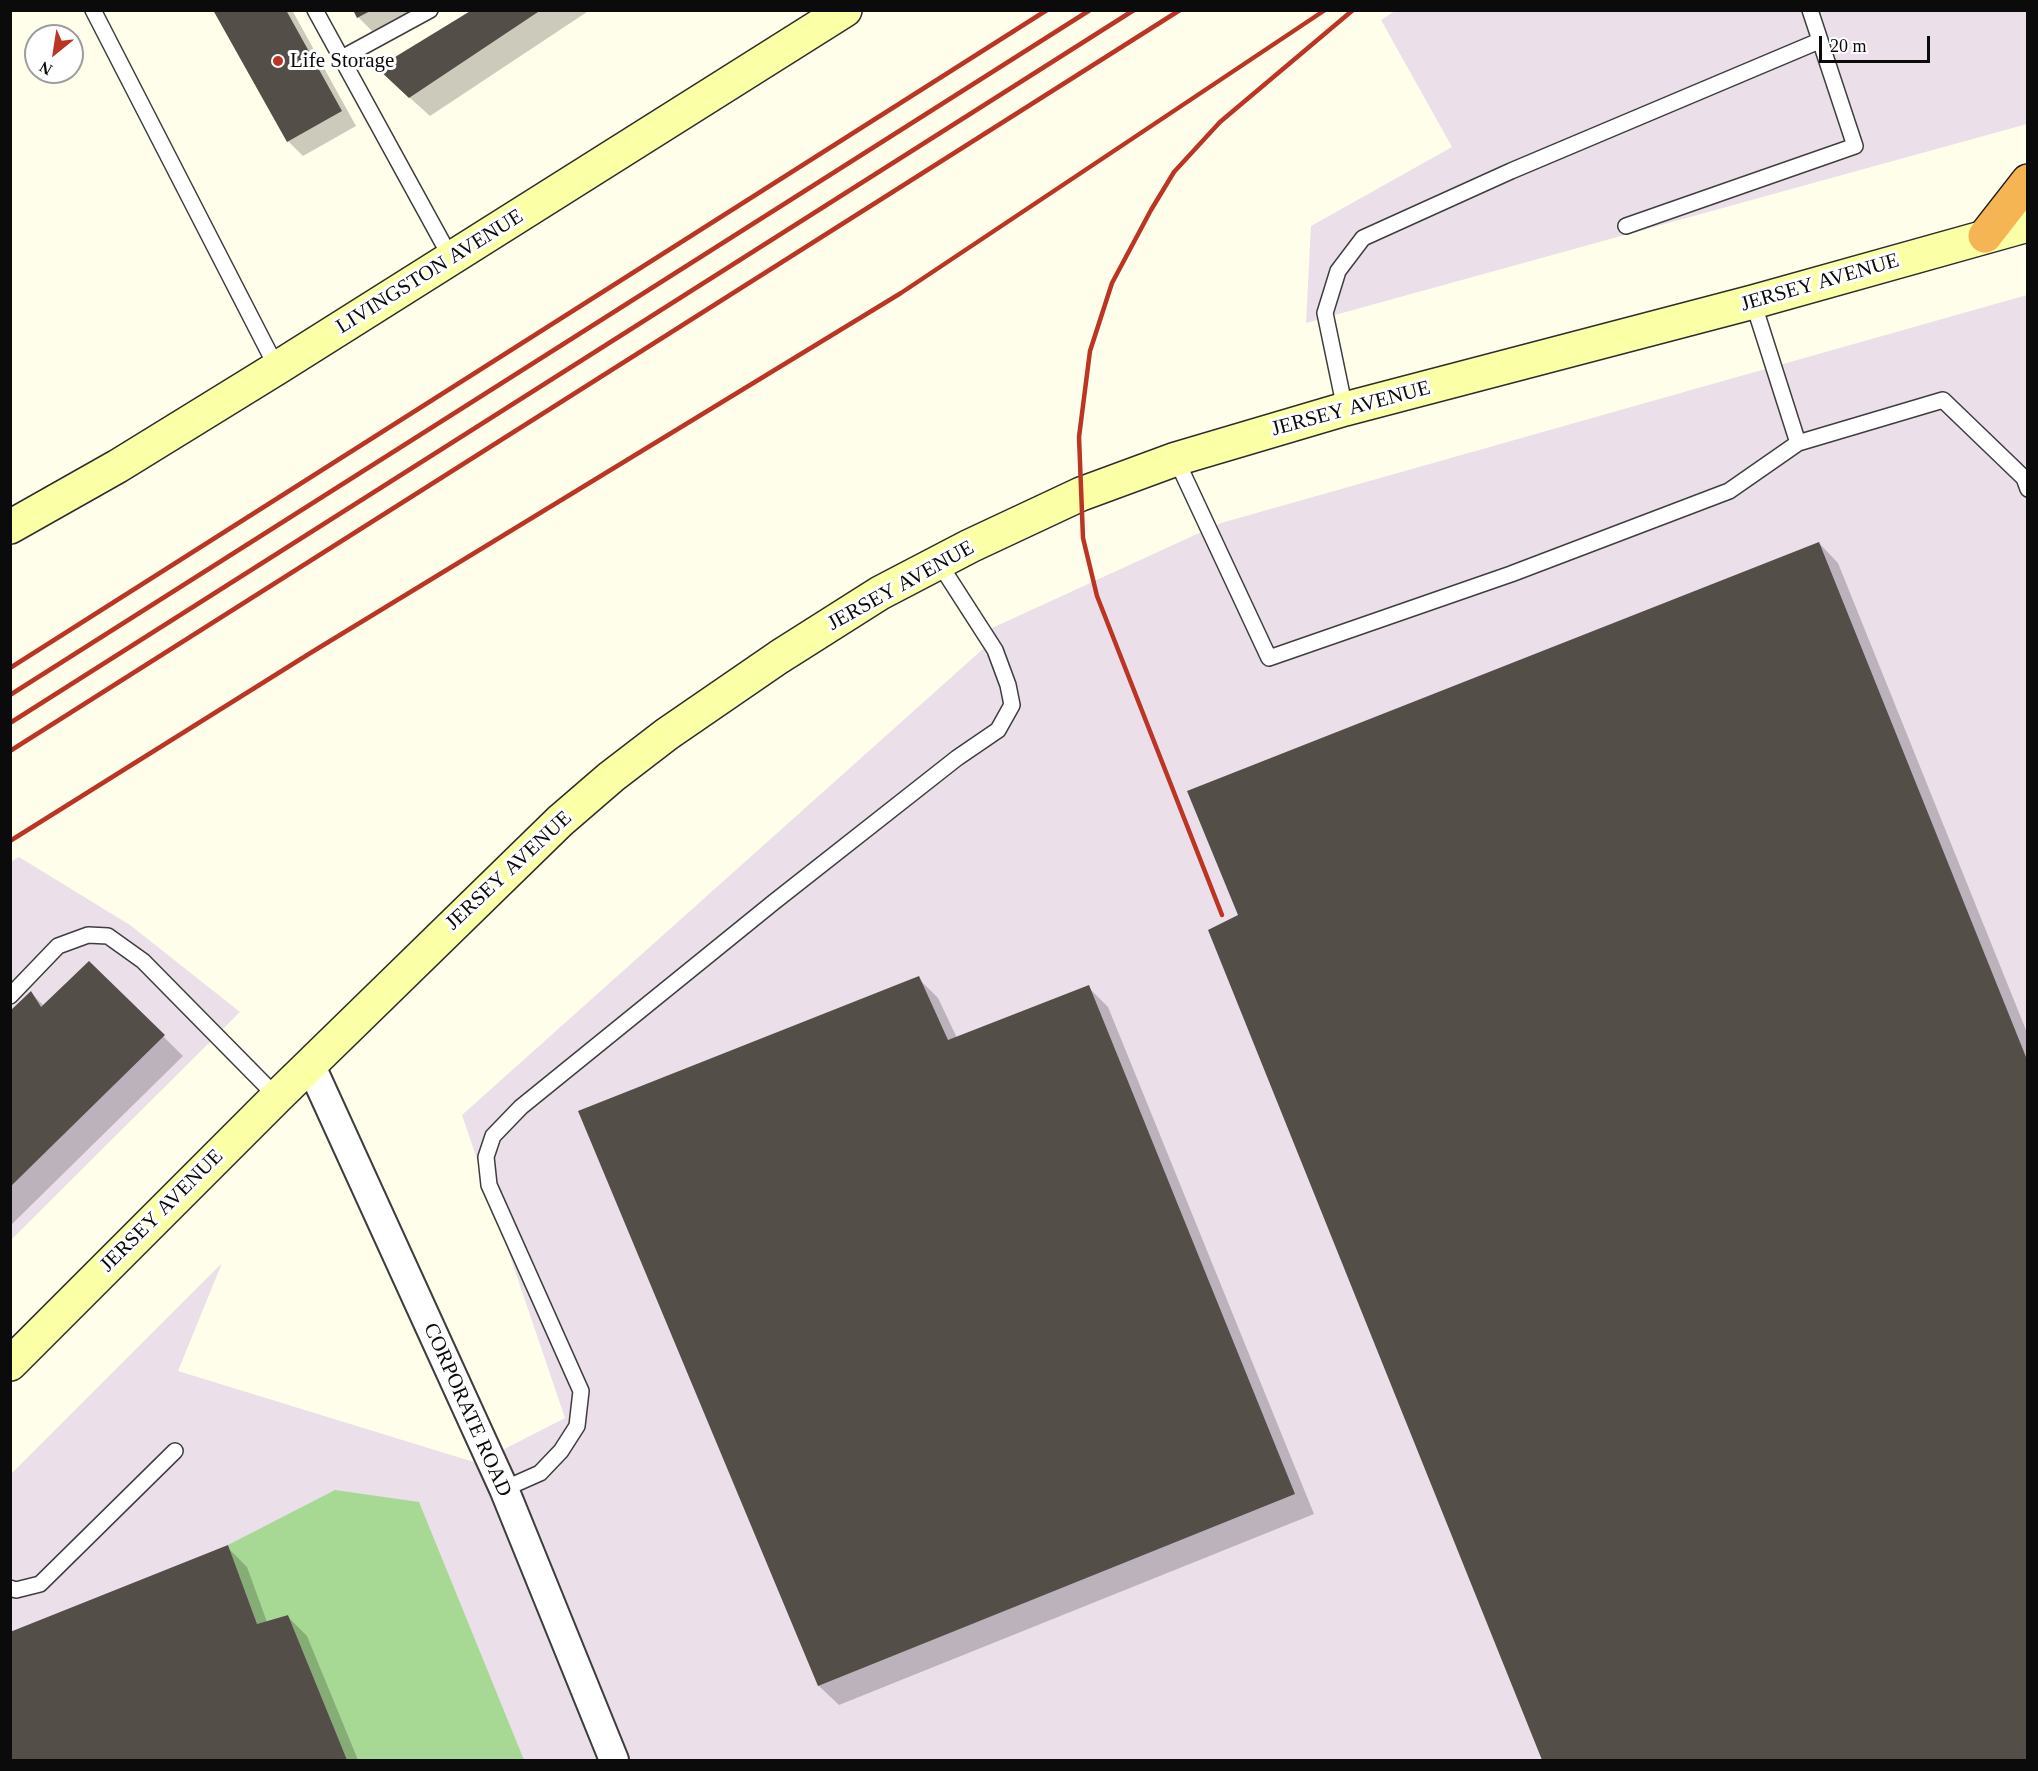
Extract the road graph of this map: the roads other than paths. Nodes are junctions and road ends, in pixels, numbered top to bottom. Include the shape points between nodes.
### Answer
1 (93, 10) edge
2 (315, 10) edge
3 (430, 10) edge
4 (845, 10) edge
5 (1810, 10) edge
6 (1820, 41) junction
7 (340, 59) junction
8 (2028, 181) edge
9 (2028, 225) edge
10 (1626, 226) dead end
11 (1985, 236) junction
12 (451, 258) junction
13 (1753, 302) junction
14 (278, 368) junction
15 (1345, 409) junction
16 (1798, 443) junction
17 (1176, 459) junction
18 (2028, 489) edge
19 (10, 527) edge
20 (939, 563) junction
21 (10, 996) edge
22 (310, 1064) junction
23 (276, 1097) junction
24 (13, 1355) edge
25 (175, 1451) dead end
26 (504, 1489) junction
27 (10, 1588) edge
28 (614, 1761) edge

1 - 14 lane
2 - 7 lane
3 - 7 lane
4 - 12 main road, LIVINGSTON AVENUE
5 - 6 lane
6 - 10 lane via 1855,146
6 - 15 lane via 1363,238 1338,271 1326,313
7 - 12 lane
8 - 11 highway
9 - 11 main road, JERSEY AVENUE
11 - 13 main road, JERSEY AVENUE
12 - 14 main road, LIVINGSTON AVENUE
13 - 15 main road, JERSEY AVENUE
13 - 16 lane
14 - 19 main road, LIVINGSTON AVENUE
15 - 17 main road, JERSEY AVENUE
16 - 17 lane via 1729,491 1511,574 1269,658
16 - 18 lane via 1943,400 2024,478
17 - 20 main road, JERSEY AVENUE via 1081,494
20 - 22 main road, JERSEY AVENUE via 880,593 779,657 611,777 508,870
20 - 26 lane via 995,650 1008,685 1012,705 998,730 765,909 521,1107 493,1136 486,1157 489,1185 581,1391 577,1426 561,1451 540,1473
21 - 23 lane via 58,946 88,935 108,936 143,961
22 - 23 main road, JERSEY AVENUE
22 - 26 street, CORPORATE ROAD
23 - 24 main road, JERSEY AVENUE
25 - 27 lane via 40,1584
26 - 28 street, CORPORATE ROAD

